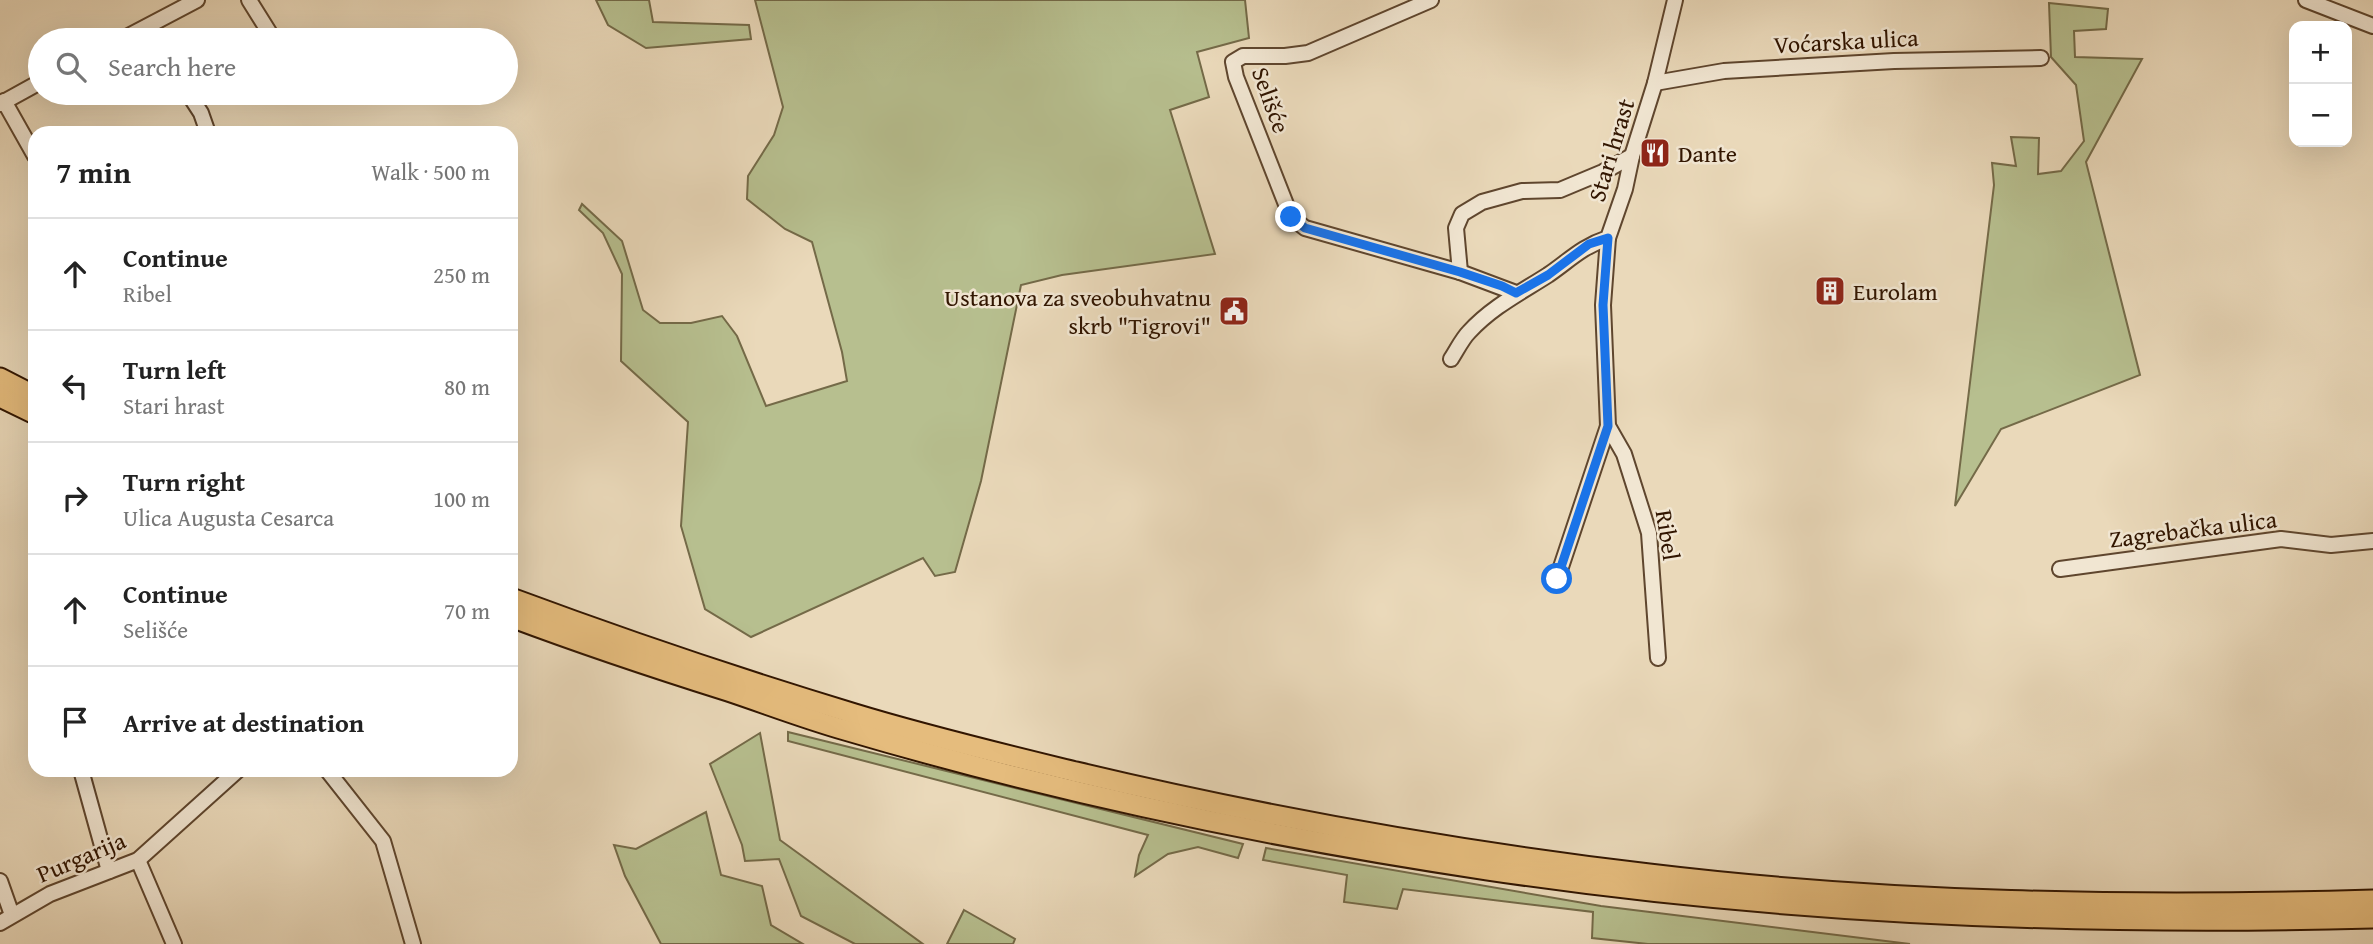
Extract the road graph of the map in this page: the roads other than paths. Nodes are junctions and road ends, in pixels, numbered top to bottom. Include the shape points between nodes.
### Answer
1 (197, 0) edge
2 (250, 0) edge
3 (1430, 0) edge
4 (1675, 0) edge
5 (2306, 0) edge
6 (2373, 26) edge
7 (153, 28) edge
8 (267, 28) edge
9 (2041, 58) dead end
10 (1655, 83) junction
11 (28, 88) edge
12 (2, 102) edge
13 (196, 105) edge
14 (206, 126) edge
15 (28, 145) edge
16 (1632, 156) junction
17 (1608, 238) junction
18 (1460, 272) junction
19 (1516, 293) junction
20 (1451, 359) dead end
21 (0, 378) edge
22 (28, 392) edge
23 (0, 397) edge
24 (28, 411) edge
25 (1608, 426) junction
26 (2373, 541) edge
27 (2060, 569) dead end
28 (1557, 579) dead end
29 (518, 601) edge
30 (518, 620) edge
31 (1658, 658) dead end
32 (83, 777) edge
33 (230, 777) edge
34 (333, 777) edge
35 (138, 860) junction
36 (109, 871) junction
37 (0, 881) edge
38 (2373, 900) edge
39 (2373, 918) edge
40 (6, 919) edge
41 (174, 944) edge
42 (413, 944) edge

1 - 7 street
2 - 8 street
3 - 18 street, Selišće via 1308,53 1243,55 1233,62 1291,217 1305,228
4 - 10 street, Stari hrast
5 - 6 street
9 - 10 street, Voćarska ulica via 1724,71
10 - 16 street, Stari hrast
11 - 12 street
12 - 15 street
13 - 14 street
16 - 17 street, Stari hrast
16 - 18 street via 1560,190 1522,191 1482,202 1462,214 1456,228
17 - 19 street, Stari hrast via 1589,244
17 - 25 street, Ribel via 1603,305
18 - 19 street
19 - 20 street, Stari hrast via 1467,334
21 - 22 highway
23 - 24 highway
25 - 28 street, Ribel
25 - 31 street, Ribel via 1624,454 1649,533
26 - 27 street, Zagrebačka ulica via 2331,545 2281,539
29 - 38 highway via 908,729 1142,788 1381,836 1653,875 1876,893 2039,902
30 - 39 highway via 842,729 986,769 1253,829 1478,869 1888,912 2236,922
32 - 36 street
33 - 35 street, Purgarija
34 - 42 street via 383,841
35 - 36 street, Purgarija
35 - 41 street
36 - 40 street, Purgarija via 50,894
37 - 40 street

